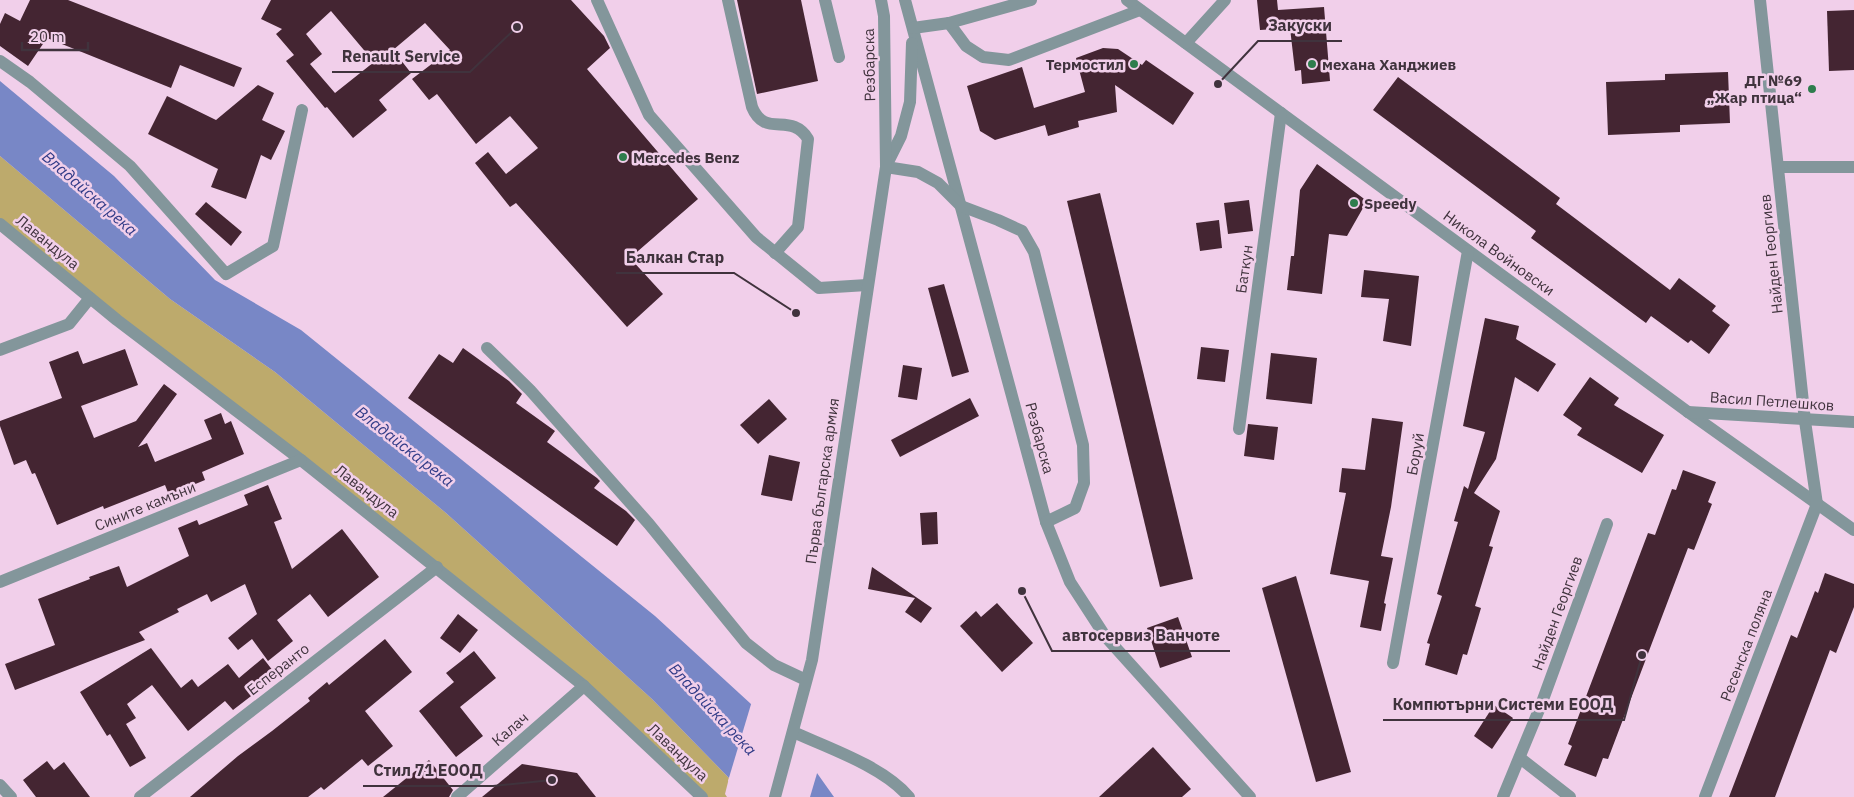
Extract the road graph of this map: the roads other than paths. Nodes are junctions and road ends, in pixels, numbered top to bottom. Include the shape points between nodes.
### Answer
1 (597, 0) edge
2 (728, 0) edge
3 (825, 0) edge
4 (882, 0) edge
5 (905, 0) edge
6 (1031, 0) edge
7 (1127, 0) edge
8 (1225, 0) edge
9 (1760, 0) edge
10 (1140, 10) junction
11 (950, 24) junction
12 (912, 28) junction
13 (1186, 43) junction
14 (839, 57) dead end
15 (0, 61) edge
16 (302, 110) dead end
17 (1281, 113) junction
18 (886, 167) junction
19 (1778, 167) junction
20 (1854, 167) edge
21 (961, 206) junction
22 (0, 224) edge
23 (1468, 251) junction
24 (775, 252) junction
25 (868, 284) junction
26 (90, 298) junction
27 (487, 348) dead end
28 (0, 350) edge
29 (1688, 412) junction
30 (1805, 420) junction
31 (1854, 422) edge
32 (1239, 429) dead end
33 (301, 460) junction
34 (1817, 504) junction
35 (1046, 522) junction
36 (1607, 524) dead end
37 (1854, 530) edge
38 (437, 567) junction
39 (0, 582) edge
40 (1393, 664) dead end
41 (806, 680) junction
42 (584, 686) junction
43 (793, 732) junction
44 (1520, 758) junction
45 (0, 785) edge
46 (700, 796) edge
47 (11, 797) edge
48 (140, 797) edge
49 (457, 797) edge
50 (775, 797) edge
51 (909, 797) edge
52 (1250, 797) edge
53 (1504, 797) edge
54 (1570, 797) edge
55 (1705, 797) edge

1 - 24 street via 650,115 756,237
2 - 24 street via 755,116 765,123 802,130 808,139 798,227
3 - 14 street
4 - 18 street, Резбарска
5 - 12 street, Резбарска
6 - 11 street
7 - 10 street, Никола Войновски
8 - 13 street
9 - 19 street, Найден Георгиев
10 - 11 street via 1009,60 984,57 966,46
10 - 13 street, Никола Войновски
11 - 12 street
12 - 18 street, Резбарска via 910,102 901,136
12 - 21 street, Резбарска
13 - 17 street, Никола Войновски
15 - 16 street via 30,82 130,166 226,274 273,246
17 - 23 street, Никола Войновски
17 - 32 street, Баткун
18 - 21 street via 918,172 938,183
18 - 25 street, Първа българска армия
19 - 20 street
19 - 30 street, Найден Георгиев
21 - 35 street, Резбарска
21 - 35 street via 1022,232 1034,252 1083,445 1084,483 1075,508
22 - 26 street, Лавандула
23 - 29 street, Никола Войновски
23 - 40 street, Боруй
24 - 25 street via 819,288
25 - 41 street, Първа българска армия via 812,660
26 - 28 street via 69,324
26 - 33 street, Лавандула
27 - 41 street via 530,390 650,524 746,643 774,665
29 - 30 street, Васил Петлешков
29 - 34 street, Никола Войновски
30 - 31 street, Васил Петлешков
30 - 34 street, Найден Георгиев
33 - 38 street, Лавандула
33 - 39 street, Сините камъни
34 - 37 street, Никола Войновски
34 - 55 street, Ресенска поляна
35 - 52 street, Резбарска via 1070,582 1105,636
36 - 44 street, Найден Георгиев
38 - 42 street, Лавандула
38 - 48 street, Есперанто
41 - 43 street, Първа българска армия
42 - 46 street, Лавандула
42 - 49 street, Калач
43 - 50 street, Първа българска армия
43 - 51 street via 872,768
44 - 53 street, Найден Георгиев
44 - 54 street
45 - 47 street

